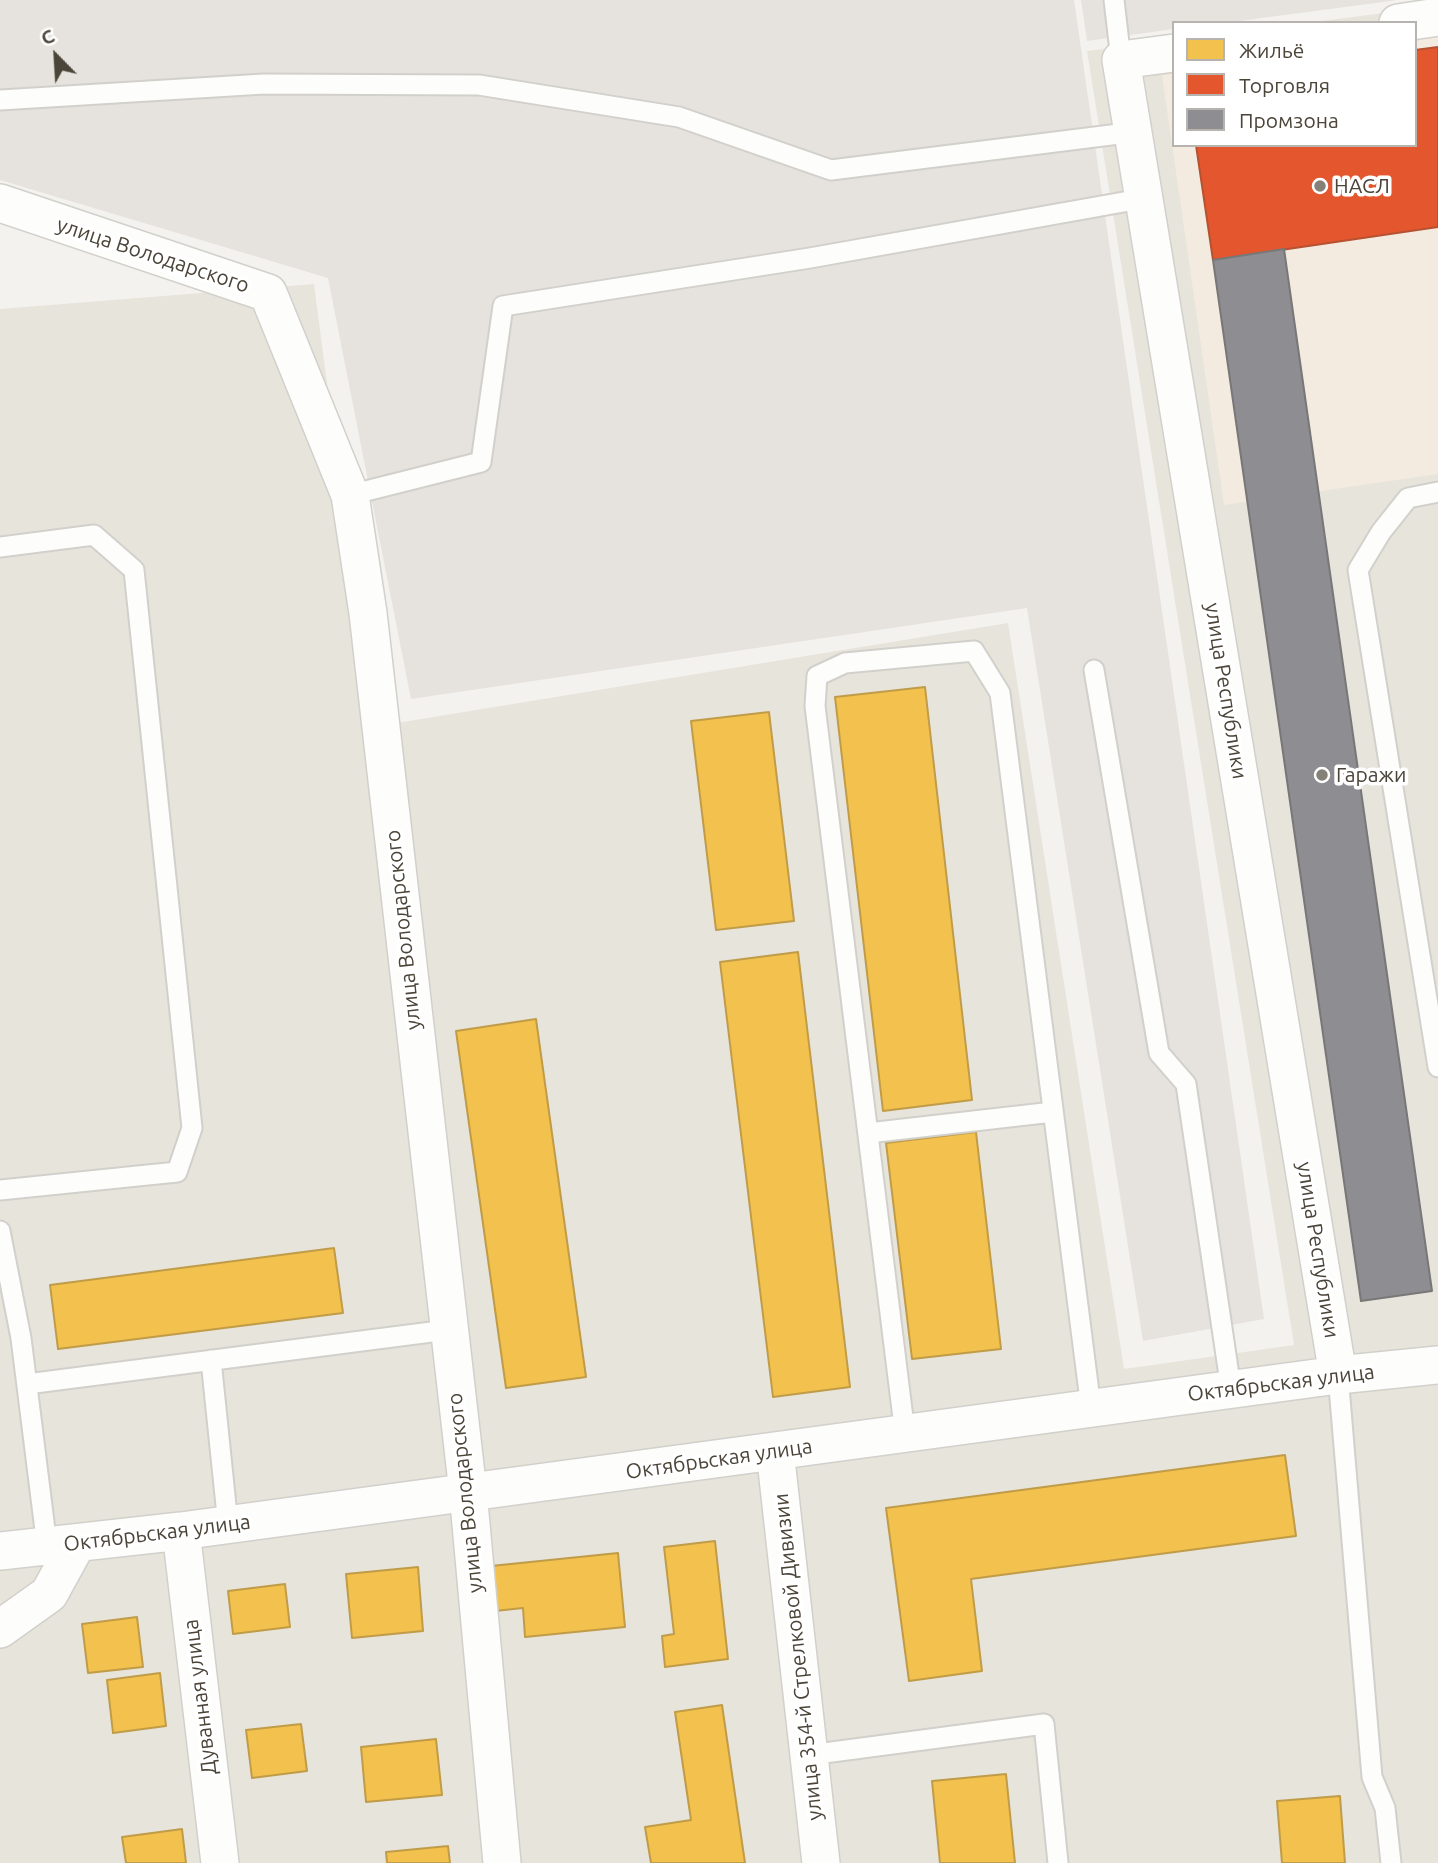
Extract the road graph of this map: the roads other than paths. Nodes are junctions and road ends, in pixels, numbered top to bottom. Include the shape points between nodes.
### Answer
1 (1114, 0) edge
2 (1438, 17) edge
3 (1411, 21) edge
4 (1172, 53) edge
5 (1121, 60) junction
6 (0, 100) edge
7 (1135, 132) junction
8 (1146, 198) junction
9 (0, 203) edge
10 (1438, 492) edge
11 (350, 495) junction
12 (0, 547) edge
13 (1094, 670) dead end
14 (1435, 1027) edge
15 (1438, 1067) edge
16 (1053, 1112) junction
17 (868, 1133) junction
18 (0, 1189) edge
19 (0, 1231) edge
20 (447, 1330) junction
21 (211, 1360) junction
22 (1438, 1365) edge
23 (1338, 1375) junction
24 (27, 1384) junction
25 (1231, 1389) junction
26 (1091, 1408) junction
27 (905, 1434) junction
28 (775, 1451) junction
29 (468, 1492) junction
30 (228, 1525) junction
31 (181, 1531) junction
32 (62, 1545) junction
33 (0, 1551) edge
34 (0, 1629) edge
35 (809, 1755) junction
36 (220, 1863) edge
37 (502, 1863) edge
38 (821, 1863) edge
39 (1058, 1863) edge
40 (1391, 1863) edge

1 - 5 lane
2 - 3 street
4 - 5 street
5 - 7 street, улица Республики
6 - 7 lane via 264,85 479,85 679,117 831,170
7 - 8 street, улица Республики
8 - 11 lane via 810,258 503,306 481,462
8 - 23 street, улица Республики
9 - 11 street, улица Володарского via 268,293
10 - 14 lane via 1408,498 1358,570
11 - 20 street, улица Володарского via 368,613
12 - 18 lane via 94,536 134,570 192,1128 177,1172
13 - 25 lane via 1159,1053 1186,1084
14 - 15 lane
16 - 17 lane
16 - 17 lane via 1000,693 974,651 845,663 817,676 815,706
16 - 26 lane
17 - 27 lane
19 - 24 lane
20 - 21 lane
20 - 29 street, улица Володарского
21 - 24 lane
21 - 30 lane
22 - 23 street, Октябрьская улица
23 - 25 street, Октябрьская улица
23 - 40 lane via 1372,1777 1385,1808
24 - 32 lane
25 - 26 street, Октябрьская улица
26 - 27 street, Октябрьская улица
27 - 28 street, Октябрьская улица
28 - 29 street, Октябрьская улица
28 - 35 street, улица 354-й Стрелковой Дивизии
29 - 30 street, Октябрьская улица
29 - 37 street, улица Володарского
30 - 31 street, Октябрьская улица
31 - 32 street, Октябрьская улица
31 - 36 street, Дуванная улица
32 - 33 street, Октябрьская улица
32 - 34 street via 48,1594
35 - 38 street, улица 354-й Стрелковой Дивизии
35 - 39 lane via 1044,1724

